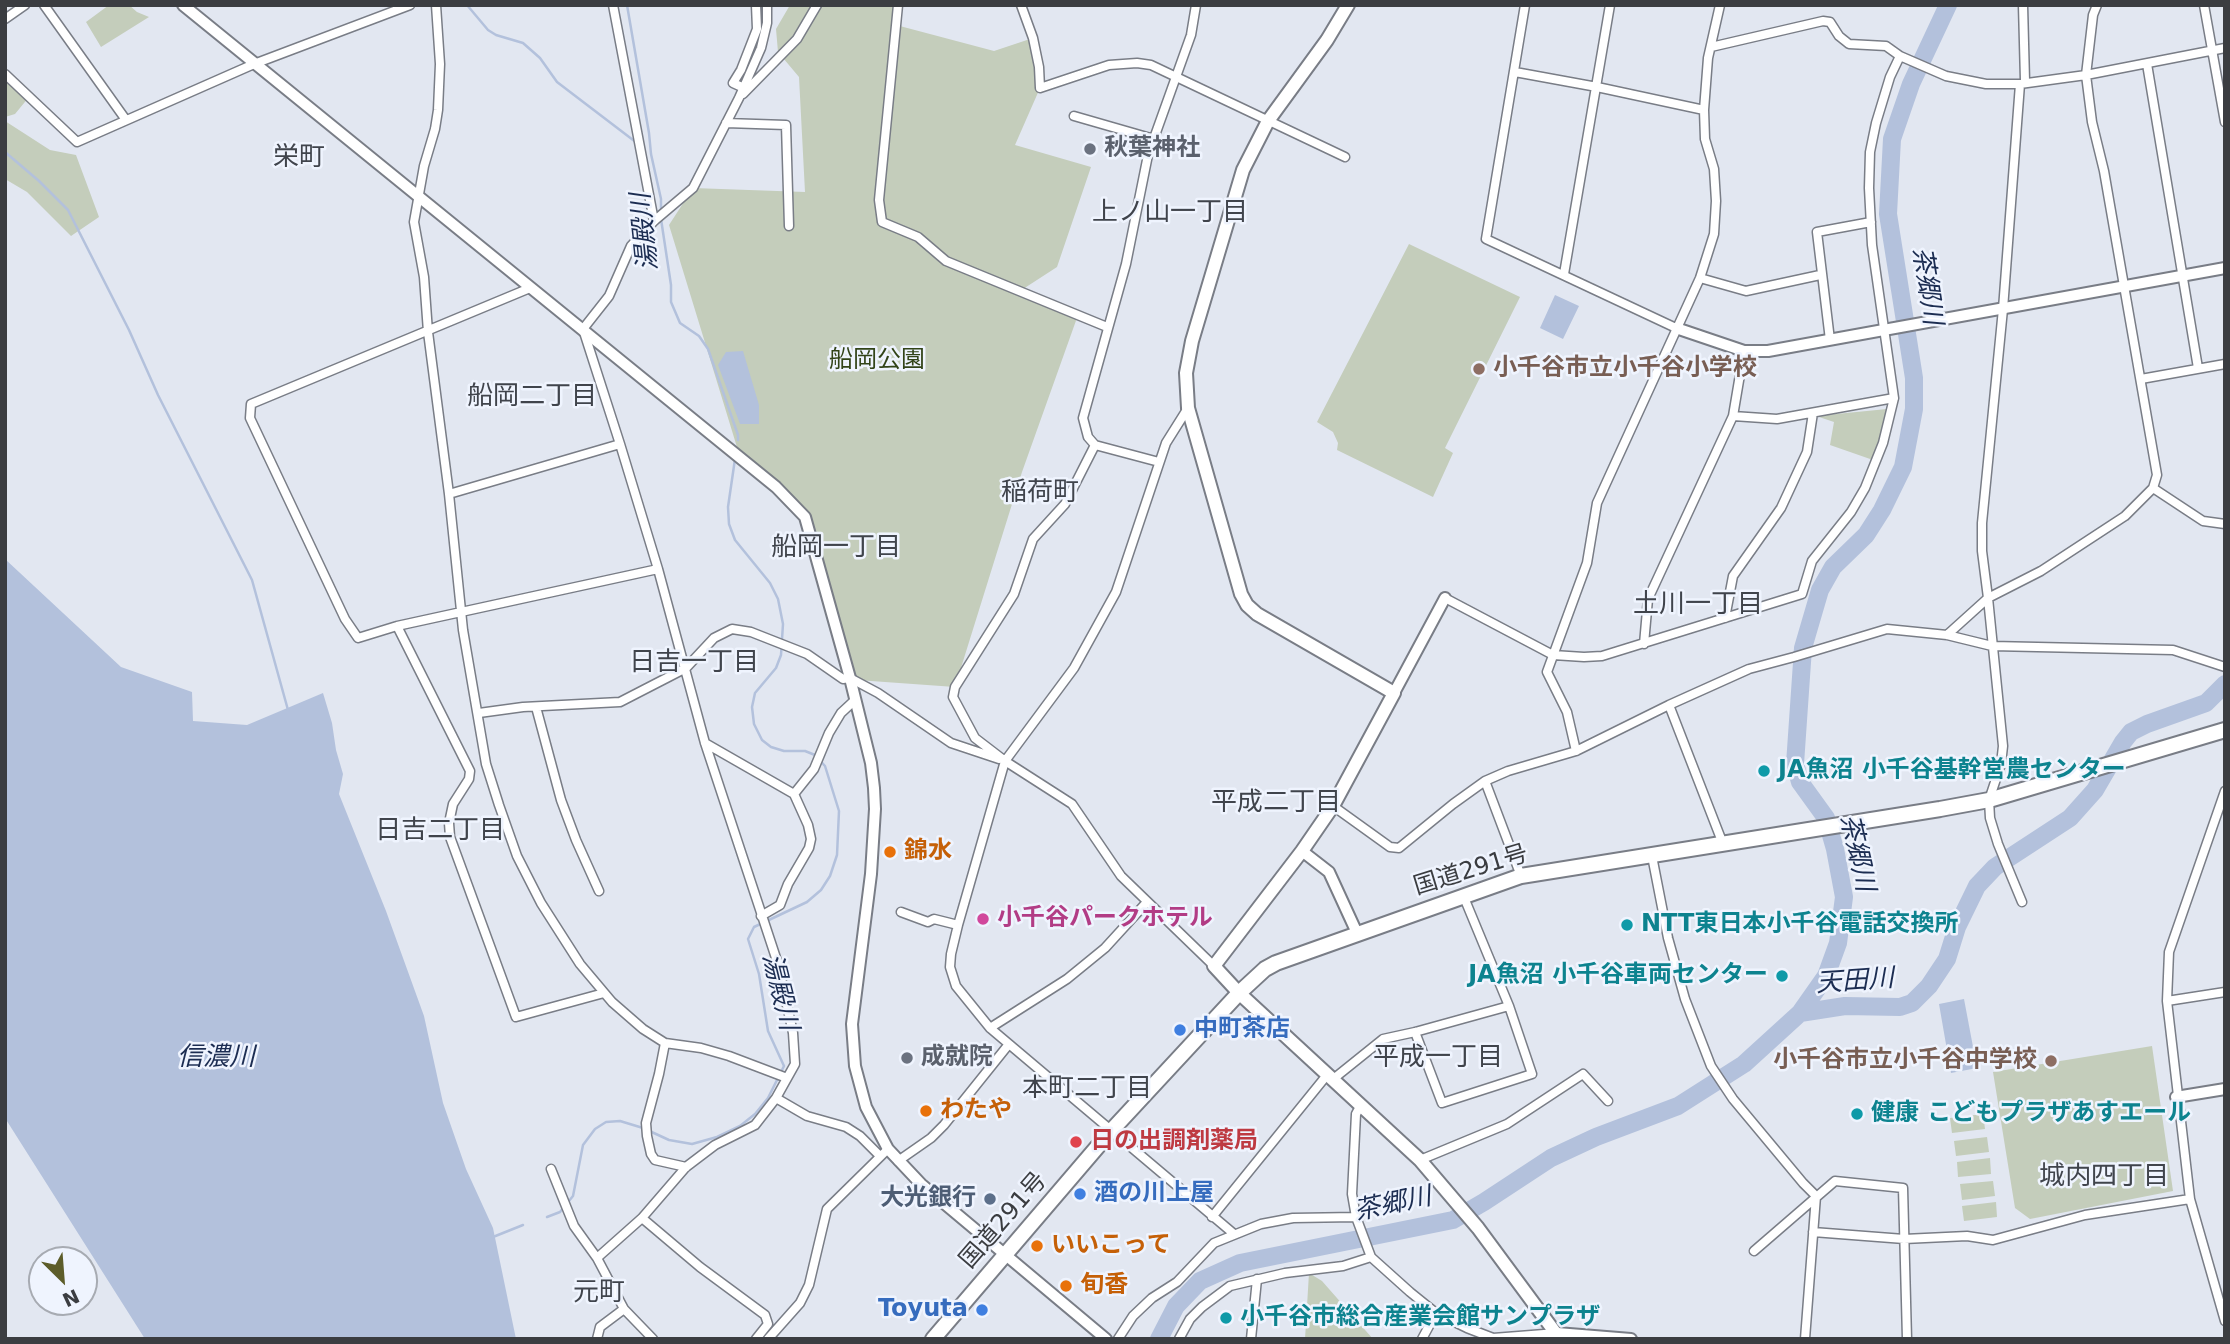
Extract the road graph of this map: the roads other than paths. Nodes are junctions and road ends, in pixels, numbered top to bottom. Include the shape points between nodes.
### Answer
1 (25, 5) edge
2 (44, 5) edge
3 (183, 5) edge
4 (411, 5) edge
5 (436, 5) edge
6 (613, 5) edge
7 (756, 5) edge
8 (767, 5) edge
9 (817, 5) edge
10 (898, 5) edge
11 (1021, 5) edge
12 (1196, 5) edge
13 (1525, 5) edge
14 (1611, 5) edge
15 (1720, 5) edge
16 (2023, 5) edge
17 (2096, 5) edge
18 (2204, 5) edge
19 (1347, 6) edge
20 (5, 19) edge
21 (1711, 47) junction
22 (2225, 48) edge
23 (2213, 50) junction
24 (1900, 57) junction
25 (254, 64) junction
26 (2147, 64) junction
27 (1515, 72) junction
28 (5, 74) edge
29 (2086, 75) junction
30 (1178, 76) junction
31 (2022, 83) junction
32 (1597, 87) junction
33 (744, 88) junction
34 (739, 98) junction
35 (1704, 110) junction
36 (1074, 116) dead end
37 (126, 120) junction
38 (1268, 121) junction
39 (2225, 122) edge
40 (726, 123) junction
41 (1154, 139) junction
42 (1345, 157) dead end
43 (418, 197) junction
44 (655, 219) junction
45 (1871, 222) junction
46 (789, 226) dead end
47 (2225, 268) edge
48 (1563, 274) junction
49 (1820, 275) junction
50 (2183, 276) junction
51 (1700, 278) junction
52 (2123, 287) junction
53 (530, 288) junction
54 (2003, 309) junction
55 (1107, 327) junction
56 (1676, 328) junction
57 (583, 329) junction
58 (1885, 331) junction
59 (428, 332) junction
60 (1829, 340) junction
61 (1744, 351) junction
62 (2225, 364) edge
63 (2198, 368) junction
64 (2141, 379) junction
65 (1894, 398) junction
66 (1188, 408) junction
67 (1813, 413) junction
68 (1733, 416) junction
69 (620, 444) junction
70 (1095, 444) junction
71 (1160, 462) junction
72 (2153, 488) junction
73 (449, 494) junction
74 (2225, 524) edge
75 (658, 569) junction
76 (1989, 597) junction
77 (1445, 598) joint
78 (461, 612) junction
79 (1725, 618) junction
80 (397, 626) junction
81 (1947, 635) junction
82 (1644, 644) junction
83 (1992, 646) junction
84 (1553, 655) junction
85 (2225, 667) edge
86 (686, 668) junction
87 (850, 678) junction
88 (1394, 693) junction
89 (855, 700) junction
90 (1669, 705) junction
91 (536, 707) junction
92 (479, 712) junction
93 (2225, 730) edge
94 (705, 743) junction
95 (1576, 751) junction
96 (1005, 761) junction
97 (486, 764) junction
98 (470, 771) junction
99 (1485, 781) junction
100 (2225, 792) edge
101 (794, 794) junction
102 (1989, 800) junction
103 (1333, 806) junction
104 (1723, 844) junction
105 (1302, 851) junction
106 (1653, 856) junction
107 (1521, 876) junction
108 (599, 891) dead end
109 (1463, 895) junction
110 (1147, 902) junction
111 (2022, 902) dead end
112 (901, 912) dead end
113 (763, 920) junction
114 (958, 925) junction
115 (1357, 933) junction
116 (1214, 966) junction
117 (2225, 992) edge
118 (604, 993) junction
119 (1239, 993) junction
120 (2167, 1001) junction
121 (1509, 1006) junction
122 (990, 1028) junction
123 (1415, 1032) junction
124 (665, 1043) junction
125 (1009, 1044) junction
126 (783, 1077) junction
127 (1330, 1078) junction
128 (2225, 1089) edge
129 (2176, 1097) junction
130 (776, 1098) junction
131 (1608, 1101) dead end
132 (1361, 1105) junction
133 (1111, 1131) junction
134 (884, 1152) junction
135 (1420, 1160) junction
136 (898, 1161) junction
137 (686, 1167) junction
138 (551, 1169) dead end
139 (1816, 1196) junction
140 (2190, 1199) junction
141 (1212, 1217) junction
142 (1356, 1217) junction
143 (642, 1218) junction
144 (1813, 1232) junction
145 (1234, 1234) junction
146 (1904, 1239) junction
147 (1754, 1251) dead end
148 (1006, 1254) junction
149 (1370, 1255) junction
150 (597, 1258) junction
151 (1257, 1279) junction
152 (624, 1309) junction
153 (1436, 1312) junction
154 (2225, 1321) edge
155 (1559, 1336) edge
156 (597, 1339) edge
157 (653, 1339) edge
158 (756, 1339) edge
159 (768, 1339) edge
160 (933, 1339) edge
161 (1106, 1339) edge
162 (1118, 1339) edge
163 (1179, 1339) edge
164 (1251, 1339) edge
165 (1422, 1339) edge
166 (1632, 1339) edge
167 (1805, 1339) edge
168 (1907, 1339) edge

1 - 20 street
2 - 37 street
3 - 25 street
4 - 25 street
5 - 43 street via 438,110
6 - 44 street
7 - 33 street via 757,29 733,83
8 - 33 street via 761,48
9 - 34 street via 797,39
10 - 55 street via 879,200 882,222 918,237 946,261
11 - 30 street via 1033,38 1040,88 1108,65 1151,65
12 - 30 street
13 - 27 street
14 - 32 street
15 - 21 street
16 - 31 street
17 - 29 street
18 - 23 street
19 - 38 main road
21 - 24 street via 1823,21 1830,22 1849,44 1886,46
21 - 35 street
22 - 23 street
23 - 26 street
23 - 39 street
24 - 31 street via 1956,80
24 - 45 street via 1890,77 1870,152
25 - 37 street
25 - 43 street
26 - 29 street
26 - 50 street
27 - 32 street
27 - 48 street via 1486,239
28 - 37 street via 77,142
29 - 31 street
29 - 52 street
30 - 38 street
30 - 41 street
31 - 54 street
32 - 35 street
32 - 48 street
33 - 34 street
34 - 40 street
35 - 51 street via 1716,201 1714,234
36 - 41 street
38 - 42 street
38 - 66 main road via 1243,170 1192,341 1186,373
40 - 44 street via 692,188
40 - 46 street via 786,125
41 - 55 street
43 - 53 street
43 - 59 street via 414,222
44 - 57 street via 631,246 609,296
45 - 49 street via 1817,232
45 - 58 street
47 - 50 street
48 - 56 street
49 - 51 street via 1746,291
49 - 60 street
50 - 52 street
50 - 63 street
51 - 56 street
52 - 54 street
52 - 64 street
53 - 57 street
53 - 59 street
54 - 58 street
54 - 76 street via 1982,523
55 - 70 street via 1083,418
56 - 61 street
56 - 84 street via 1597,503 1587,563
57 - 69 street
57 - 87 street via 776,487 805,517
58 - 60 street
58 - 65 street
59 - 73 street
59 - 80 street via 251,404 250,418 345,619 358,638
60 - 61 street
61 - 68 street
62 - 63 street
63 - 64 street
64 - 72 street via 2156,461
65 - 67 street
65 - 79 street via 1883,443 1864,488 1812,561 1802,594
66 - 71 street
66 - 88 main road via 1247,605
67 - 68 street via 1777,419
67 - 79 street via 1807,452 1781,508 1734,576
68 - 82 street via 1648,599
69 - 73 street
69 - 75 street
70 - 71 street
70 - 96 street via 1065,504 1034,539 1014,594 955,687 953,697 975,738
71 - 96 street via 1116,592 1074,668
72 - 74 street via 2203,521
72 - 76 street via 2115,523
73 - 78 street
75 - 78 street
75 - 86 street
76 - 81 street
76 - 83 street
77 - 84 street
77 - 88 street
78 - 80 street
78 - 92 street
79 - 82 street
80 - 98 street
81 - 83 street
81 - 90 street via 1887,629 1749,669
82 - 84 street via 1602,656
83 - 85 street via 2173,650
83 - 102 street via 2003,746
84 - 95 street via 1547,672 1567,712
86 - 87 street via 714,638 732,629 807,654 843,679
86 - 91 street via 620,702
86 - 94 street
87 - 89 street
87 - 96 street via 951,743
88 - 103 main road
89 - 101 street via 841,713
89 - 134 street via 871,763 875,809 872,874 852,1024 855,1066
90 - 95 street
90 - 104 street
91 - 92 street
91 - 108 street via 561,800
92 - 97 street
93 - 102 highway, 国道291号
94 - 101 street
94 - 113 street
95 - 99 street
96 - 110 street via 1072,804 1121,876
96 - 114 street
97 - 98 street
97 - 118 street via 511,842 541,903
98 - 118 street via 453,804 450,837 516,1017
99 - 103 street via 1399,848 1390,847
99 - 107 street
100 - 120 street via 2169,952
101 - 113 street via 811,839 809,848 780,905
102 - 104 highway, 国道291号
102 - 111 street via 1998,844
103 - 105 main road
104 - 106 highway, 国道291号
105 - 115 street via 1329,872
105 - 116 main road
106 - 107 highway, 国道291号
106 - 139 street via 1668,938 1711,1066 1733,1099
107 - 109 highway, 国道291号
109 - 115 highway, 国道291号
109 - 121 street
110 - 116 street
110 - 122 street via 1105,948 1067,979
112 - 114 street via 928,922 934,919
113 - 126 street via 793,1032 795,1064
114 - 122 street via 950,967 956,986
115 - 119 highway, 国道291号 via 1276,963
116 - 119 main road
117 - 120 street
118 - 124 street
119 - 127 main road
119 - 133 highway, 国道291号
120 - 129 street
121 - 123 street
121 - 123 street via 1532,1074 1442,1103
122 - 125 street
123 - 127 street via 1383,1039
124 - 126 street via 729,1056
124 - 137 street via 646,1123 651,1154 656,1160
125 - 133 street
125 - 136 street via 944,1125
126 - 130 street
127 - 132 main road
127 - 141 street
128 - 129 street
129 - 140 street
130 - 134 street via 807,1116 845,1127
130 - 137 street via 755,1125 715,1145
131 - 135 street via 1583,1074 1507,1124
132 - 135 main road
132 - 142 street via 1356,1114 1352,1174
133 - 141 street
133 - 148 highway, 国道291号
134 - 136 street
134 - 159 street via 827,1209 809,1285 800,1303
135 - 155 main road
136 - 148 street
137 - 143 street
138 - 150 street via 573,1226
139 - 144 street
139 - 146 street via 1835,1181 1903,1188
139 - 147 street
140 - 146 street via 2085,1215 1993,1240 1966,1236
140 - 154 street
141 - 145 street
142 - 145 street via 1293,1218
142 - 149 street
143 - 150 street
143 - 158 street via 765,1315 768,1324
144 - 146 street
144 - 167 street
145 - 162 street via 1214,1243 1177,1282 1152,1298
146 - 168 street
148 - 160 highway, 国道291号
148 - 161 street
149 - 151 street via 1343,1266
149 - 153 street
150 - 152 street
151 - 163 street via 1230,1286 1217,1295 1190,1319
151 - 164 street
152 - 156 street via 600,1328
152 - 157 street
153 - 155 street via 1493,1338
153 - 165 street
155 - 166 street

